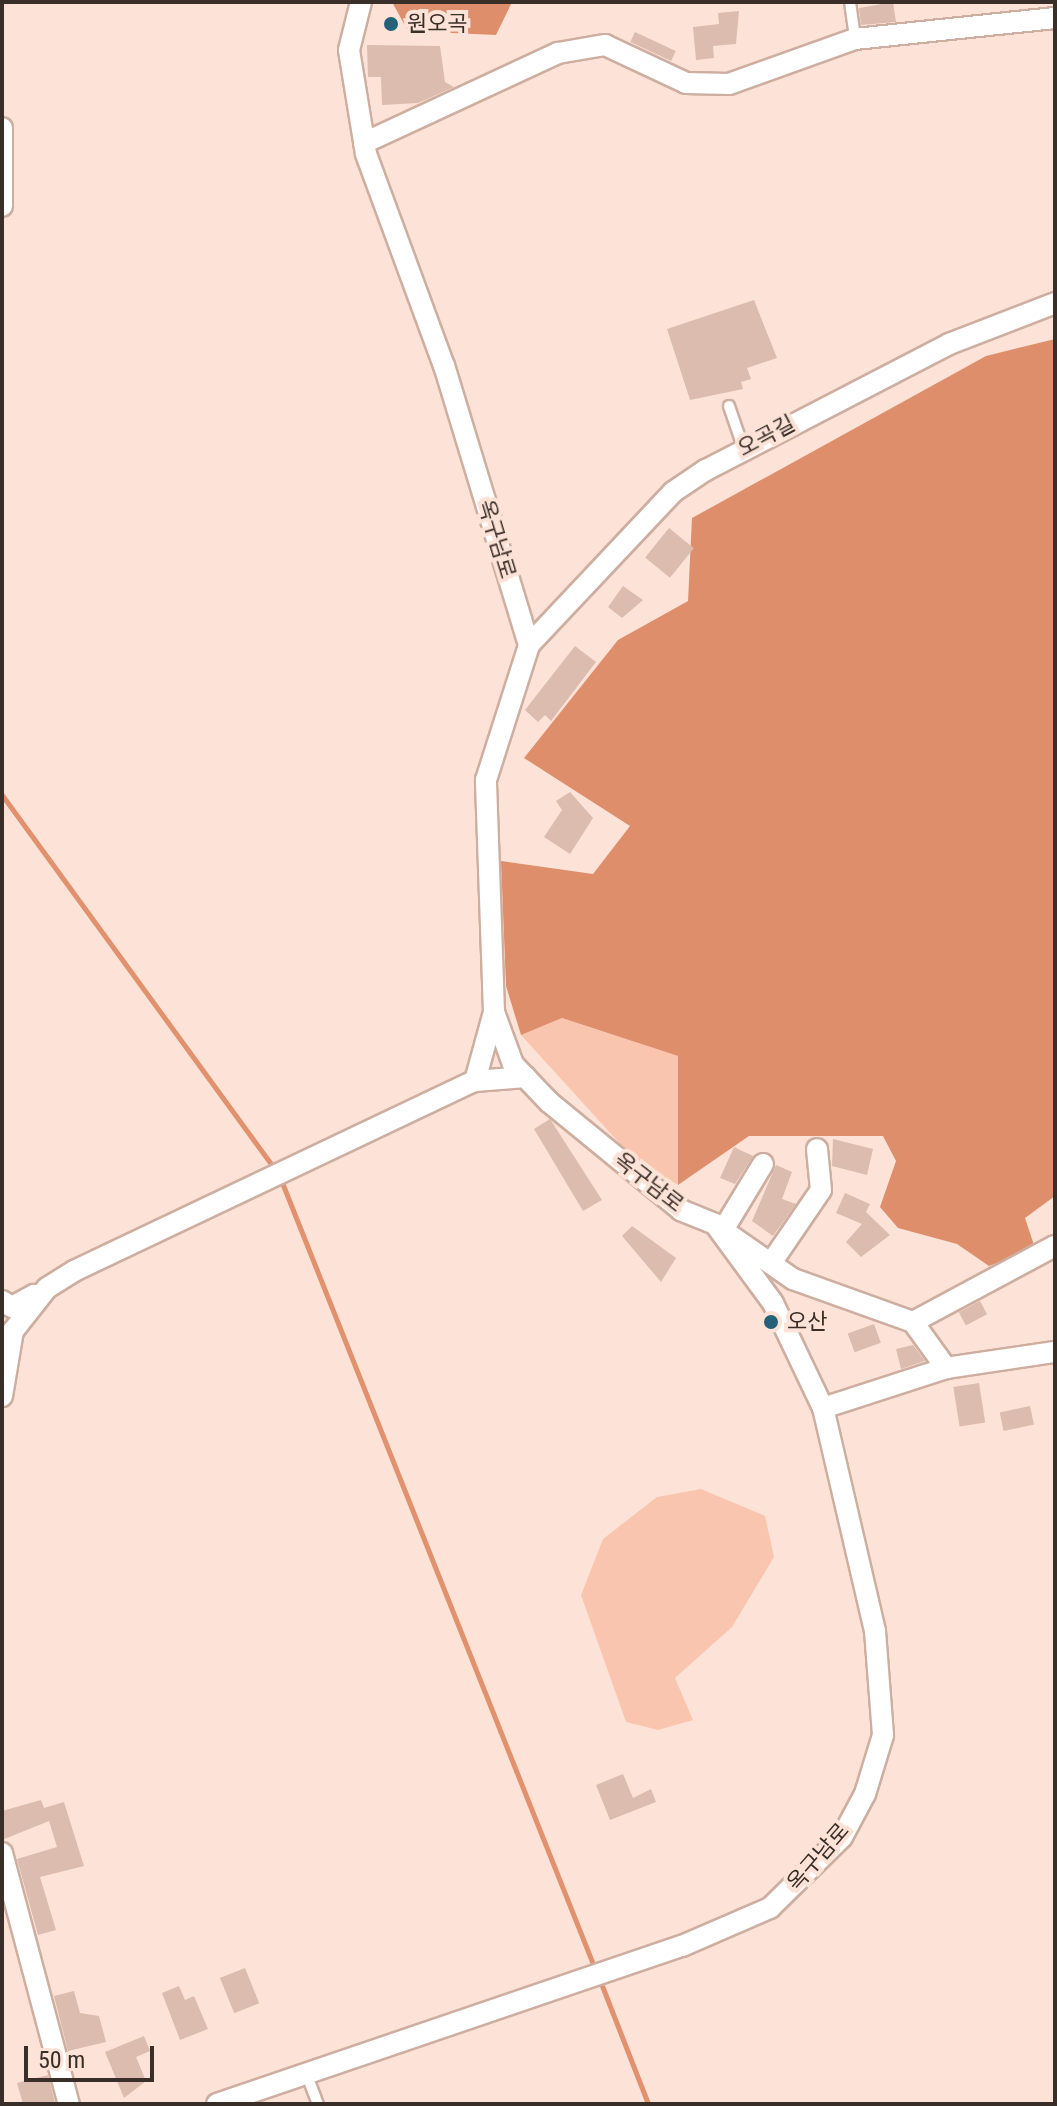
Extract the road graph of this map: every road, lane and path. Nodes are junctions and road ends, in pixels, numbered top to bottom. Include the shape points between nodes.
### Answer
1 (348, 2) edge
2 (361, 2) edge
3 (850, 2) edge
4 (1055, 18) edge
5 (855, 39) junction
6 (349, 50) junction
7 (2, 128) edge
8 (364, 143) junction
9 (2, 206) edge
10 (1055, 303) edge
11 (729, 406) dead end
12 (743, 447) junction
13 (529, 645) junction
14 (494, 1012) junction
15 (526, 1077) junction
16 (475, 1081) junction
17 (817, 1149) dead end
18 (763, 1164) dead end
19 (719, 1227) junction
20 (1055, 1246) edge
21 (771, 1263) junction
22 (47, 1288) junction
23 (2, 1301) edge
24 (913, 1322) junction
25 (8, 1325) edge
26 (1055, 1352) edge
27 (946, 1368) junction
28 (2, 1396) edge
29 (823, 1408) junction
30 (2, 1853) edge
31 (305, 2072) junction
32 (69, 2104) edge
33 (217, 2104) edge
34 (318, 2104) edge

1 - 6 street
2 - 6 street, 옥구남로
3 - 5 lane
4 - 5 street
5 - 8 street via 729,84 686,83 605,45 558,53
6 - 8 street, 옥구남로
7 - 9 street
8 - 13 street, 옥구남로 via 444,366
10 - 12 street, 오곡길 via 949,344
11 - 12 lane
12 - 13 street, 오곡길 via 673,492
13 - 14 street, 옥구남로 via 486,780
14 - 15 street, 옥구남로
14 - 16 street
15 - 16 street
15 - 19 street, 옥구남로 via 681,1210
16 - 22 street via 287,1167
17 - 21 street via 821,1190
18 - 19 street
19 - 21 street
19 - 29 street, 옥구남로 via 773,1303
20 - 24 street
21 - 24 street via 793,1279
22 - 23 street via 12,1307
22 - 25 street
24 - 27 street
25 - 28 street
26 - 27 street
27 - 29 street
29 - 31 street, 옥구남로 via 875,1631 883,1735 865,1794 842,1837 770,1908 605,1972
30 - 32 street
31 - 33 street, 옥구남로
31 - 34 lane

